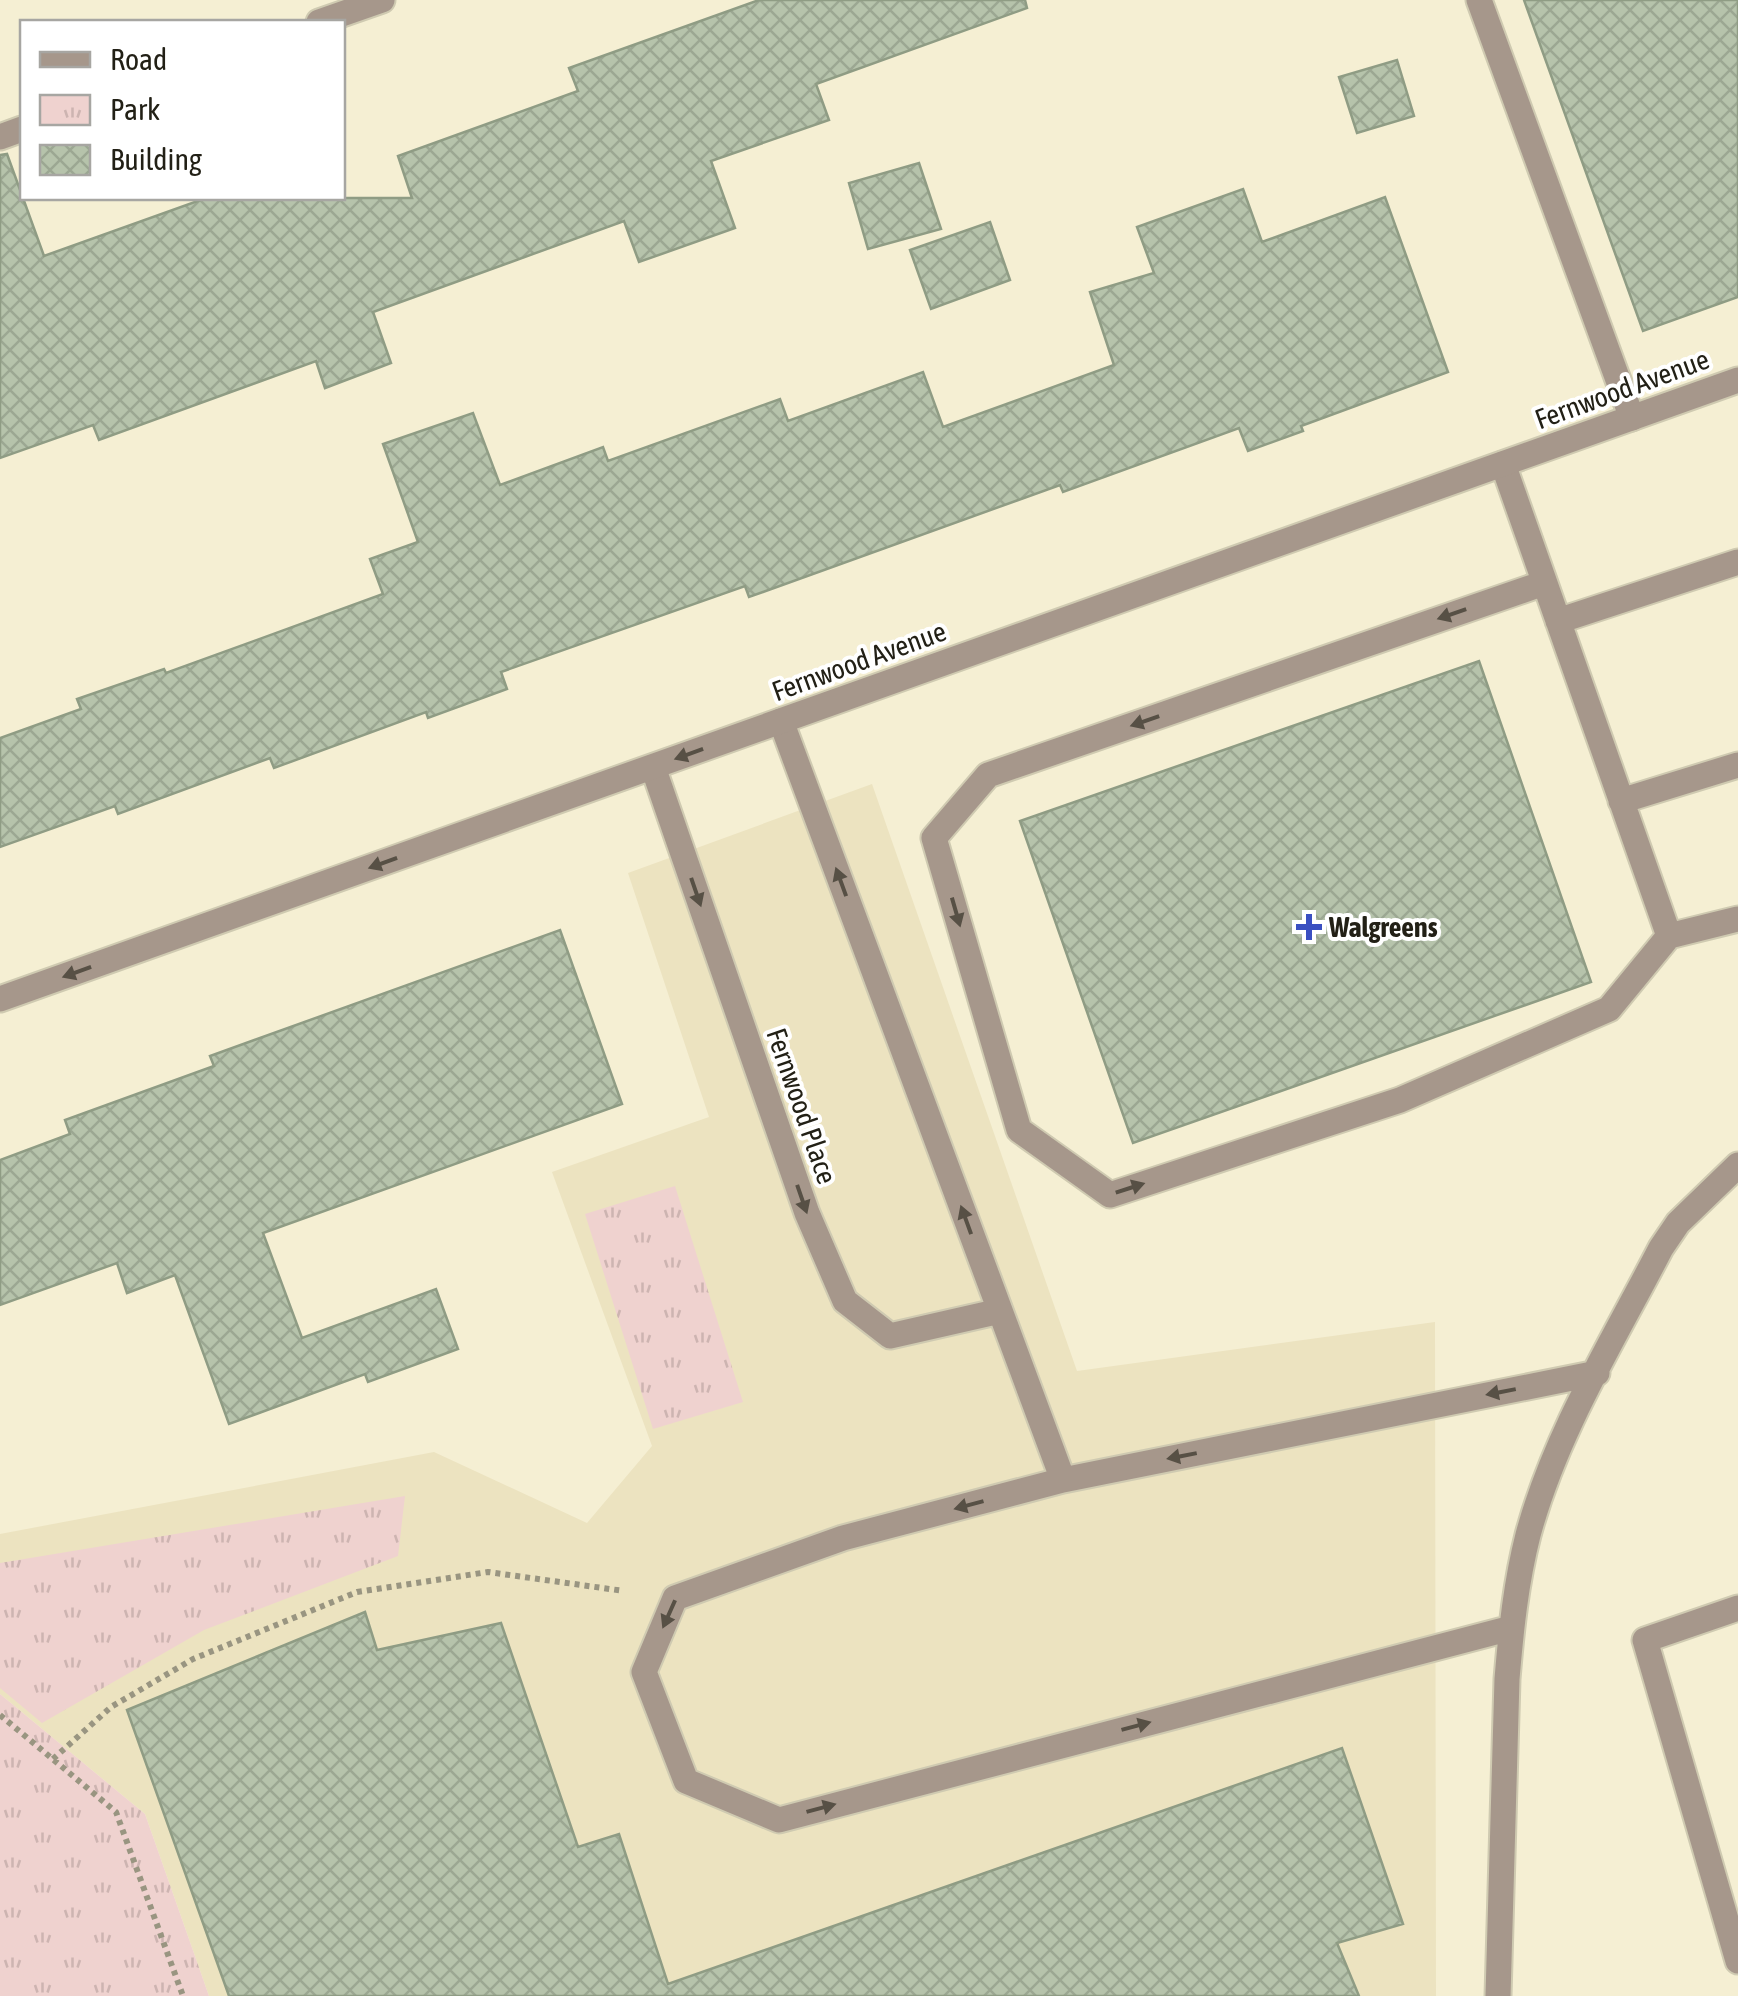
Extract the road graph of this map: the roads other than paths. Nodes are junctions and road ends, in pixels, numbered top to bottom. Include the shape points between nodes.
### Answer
1 (382, 0) edge
2 (1479, 0) edge
3 (325, 20) edge
4 (1738, 380) edge
5 (1632, 418) junction
6 (1503, 464) junction
7 (1738, 562) edge
8 (1544, 582) junction
9 (1558, 621) junction
10 (781, 721) junction
11 (1738, 765) edge
12 (652, 767) junction
13 (1622, 801) junction
14 (1738, 920) edge
15 (1669, 936) junction
16 (0, 999) edge
17 (1738, 1165) edge
18 (1000, 1311) junction
19 (1597, 1373) junction
20 (1063, 1480) junction
21 (1738, 1608) edge
22 (1511, 1628) junction
23 (1738, 1961) edge
24 (1498, 1996) edge

1 - 3 street
2 - 5 street
4 - 5 street, Fernwood Avenue
5 - 6 street, Fernwood Avenue
6 - 8 street
6 - 10 street, Fernwood Avenue
7 - 9 street
8 - 9 street
8 -> 15 street via 988,775 934,838 1019,1130 1110,1195 1400,1100 1609,1010
9 - 13 street
10 -> 12 street, Fernwood Avenue
18 -> 10 street
11 - 13 street
12 -> 16 street, Fernwood Avenue
12 -> 18 street, Fernwood Place via 807,1213 845,1301 890,1336
13 - 15 street
14 - 15 street
17 - 19 street via 1660,1248
18 - 20 street
19 -> 20 street
19 - 22 street via 1528,1534
20 -> 22 street via 843,1538 675,1598 644,1672 686,1782 778,1820
21 - 23 street via 1644,1640
22 - 24 street

